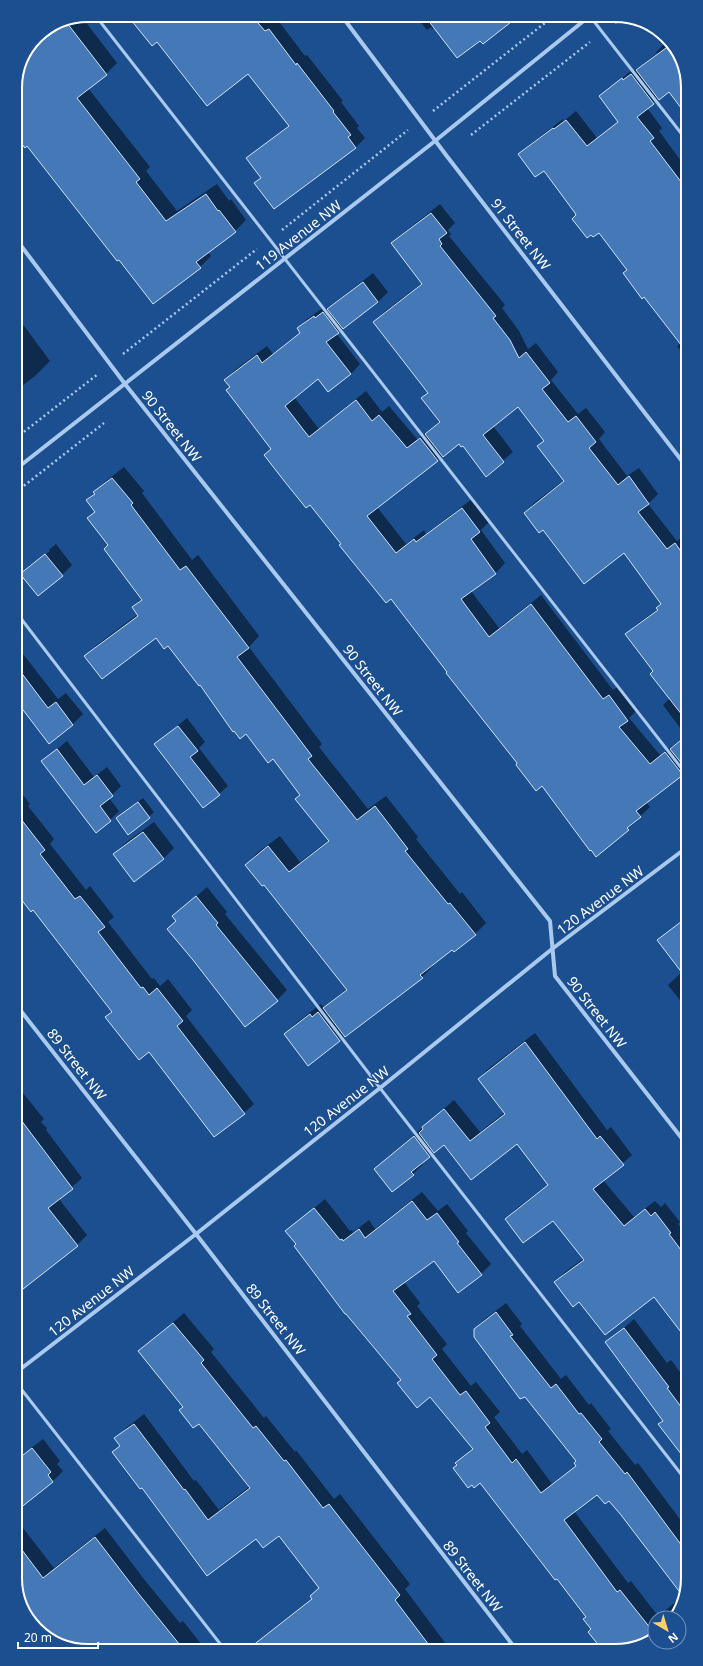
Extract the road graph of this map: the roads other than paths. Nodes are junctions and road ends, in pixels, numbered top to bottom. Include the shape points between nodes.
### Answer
1 (100, 22) edge
2 (346, 22) edge
3 (583, 22) edge
4 (595, 22) edge
5 (681, 132) edge
6 (436, 141) junction
7 (22, 247) edge
8 (285, 259) junction
9 (124, 384) junction
10 (681, 460) edge
11 (22, 464) edge
12 (22, 620) edge
13 (681, 768) edge
14 (681, 852) edge
15 (552, 950) junction
16 (22, 1012) edge
17 (380, 1088) junction
18 (681, 1137) edge
19 (196, 1234) junction
20 (22, 1367) edge
21 (22, 1390) edge
22 (681, 1474) edge
23 (220, 1644) edge
24 (512, 1644) edge

1 - 8 lane
2 - 6 street, 91 Street NW
3 - 6 street, 119 Avenue NW
4 - 5 lane
6 - 8 street, 119 Avenue NW
6 - 10 street, 91 Street NW
7 - 9 street, 90 Street NW
8 - 9 street, 119 Avenue NW
8 - 13 lane
9 - 11 street, 119 Avenue NW
9 - 15 street, 90 Street NW via 550,921
12 - 17 lane
14 - 15 street, 120 Avenue NW
15 - 17 street, 120 Avenue NW
15 - 18 street, 90 Street NW via 555,976
16 - 19 street, 89 Street NW
17 - 19 street, 120 Avenue NW
17 - 22 lane
19 - 20 street, 120 Avenue NW
19 - 24 street, 89 Street NW
21 - 23 lane

